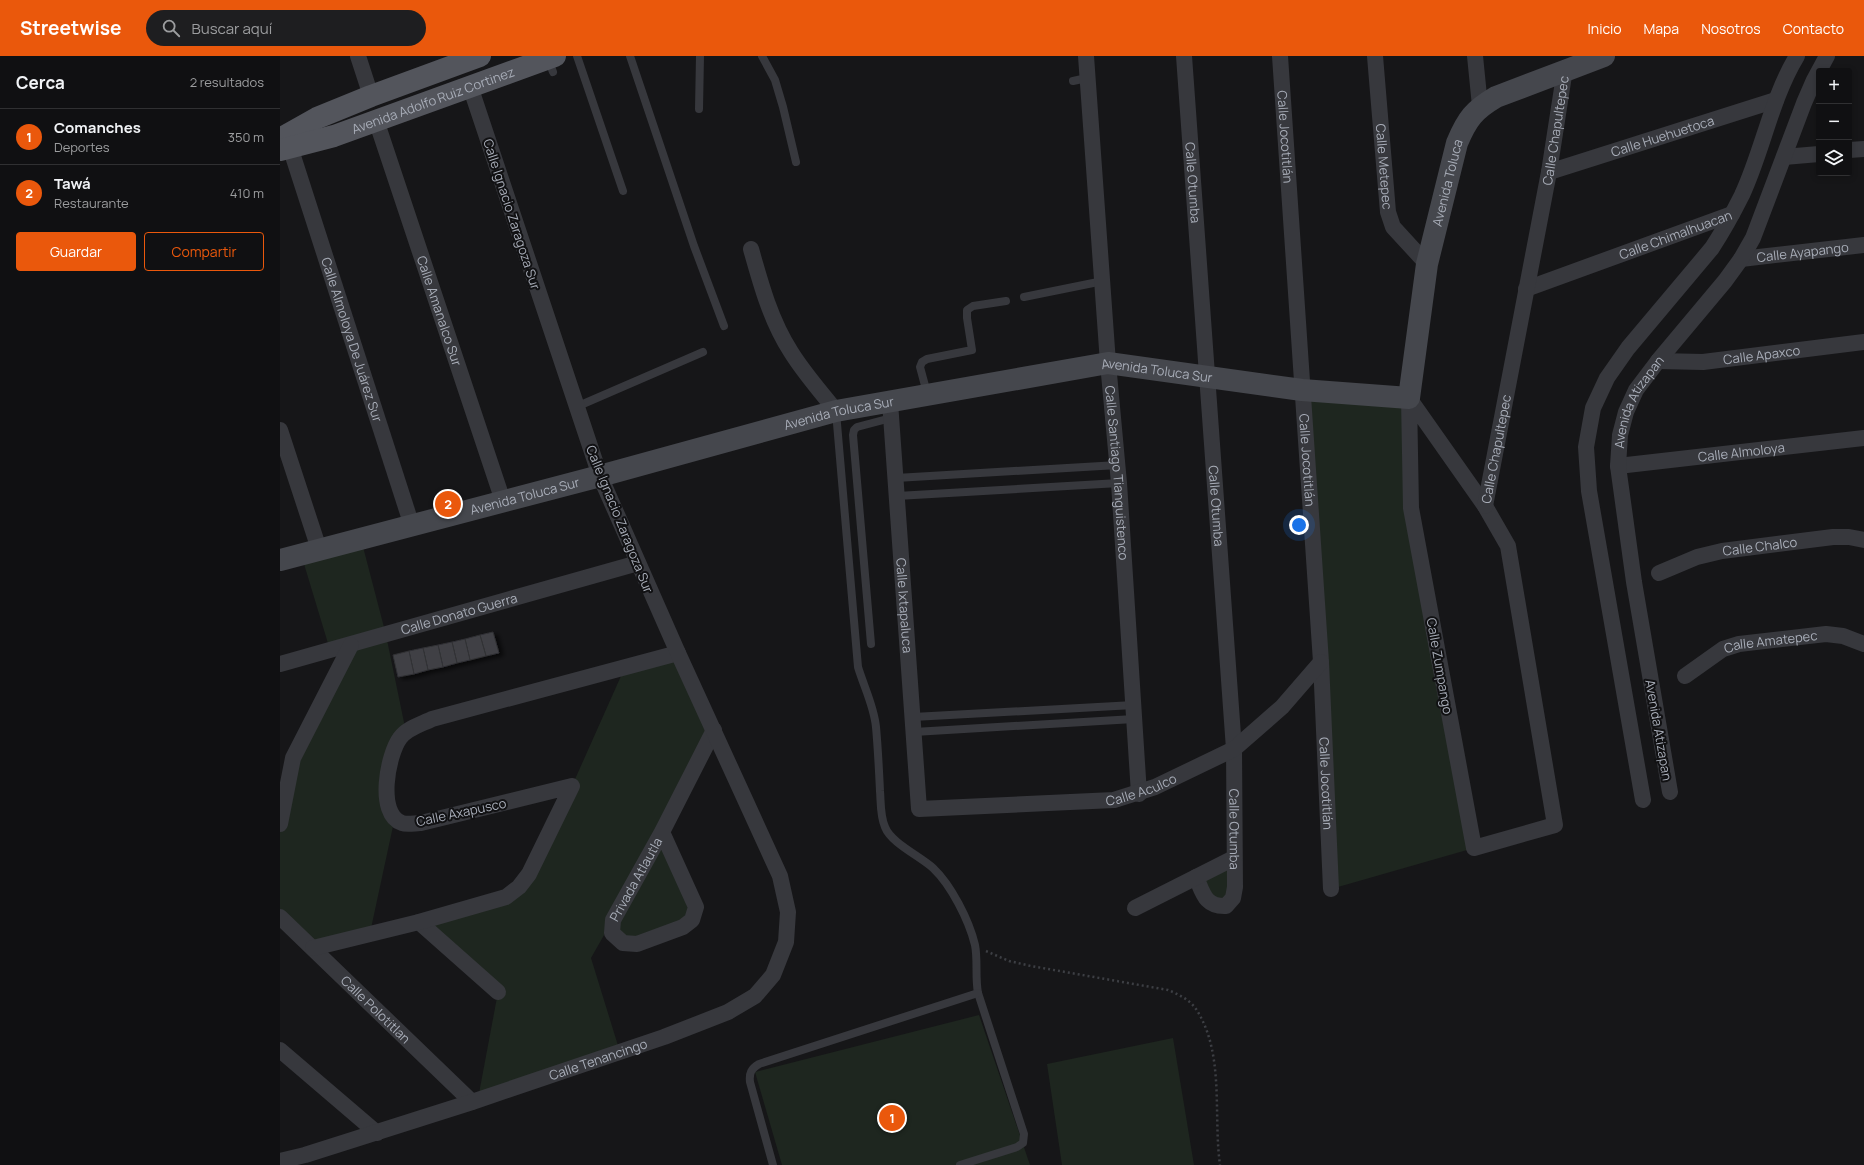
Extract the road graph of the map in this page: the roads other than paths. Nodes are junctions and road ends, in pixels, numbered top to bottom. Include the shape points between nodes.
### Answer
1 (358, 56) edge
2 (577, 56) edge
3 (630, 56) edge
4 (700, 56) edge
5 (762, 56) edge
6 (1086, 56) edge
7 (1184, 56) edge
8 (1280, 56) edge
9 (1375, 56) edge
10 (1476, 56) edge
11 (1604, 56) edge
12 (1797, 56) edge
13 (1827, 56) edge
14 (469, 58) edge
15 (552, 62) edge
16 (1565, 70) junction
17 (470, 86) junction
18 (371, 96) junction
19 (1776, 100) junction
20 (1480, 106) junction
21 (699, 110) dead end
22 (376, 120) junction
23 (283, 141) edge
24 (1864, 149) edge
25 (1852, 150) edge
26 (1816, 154) edge
27 (1784, 157) junction
28 (796, 162) dead end
29 (1549, 172) junction
30 (623, 192) dead end
31 (1732, 214) junction
32 (1864, 245) edge
33 (751, 249) dead end
34 (1741, 259) junction
35 (1427, 264) junction
36 (1104, 281) junction
37 (1526, 289) junction
38 (1024, 297) dead end
39 (1006, 301) dead end
40 (724, 326) dead end
41 (1864, 342) edge
42 (703, 352) dead end
43 (1658, 361) junction
44 (1108, 363) junction
45 (1206, 377) junction
46 (1302, 390) junction
47 (927, 394) junction
48 (1409, 398) junction
49 (576, 407) junction
50 (891, 410) junction
51 (836, 411) junction
52 (280, 430) edge
53 (1864, 438) edge
54 (1118, 465) junction
55 (1618, 466) junction
56 (600, 476) junction
57 (896, 478) junction
58 (1119, 483) junction
59 (897, 496) junction
60 (502, 501) junction
61 (1485, 506) junction
62 (412, 526) junction
63 (1864, 540) edge
64 (319, 549) junction
65 (280, 560) edge
66 (638, 563) junction
67 (1659, 573) dead end
68 (871, 644) dead end
69 (1864, 644) edge
70 (350, 645) junction
71 (678, 653) junction
72 (1321, 662) junction
73 (280, 664) edge
74 (1685, 676) dead end
75 (1134, 712) junction
76 (913, 725) junction
77 (714, 730) junction
78 (1234, 749) junction
79 (286, 760) edge
80 (1670, 792) dead end
81 (1139, 794) junction
82 (1643, 800) dead end
83 (918, 809) joint
84 (280, 824) edge
85 (1555, 825) joint
86 (662, 832) junction
87 (1234, 858) junction
88 (1196, 877) junction
89 (1331, 889) dead end
90 (1135, 908) dead end
91 (280, 917) edge
92 (419, 922) junction
93 (786, 942) joint
94 (313, 948) junction
95 (498, 992) dead end
96 (978, 993) junction
97 (280, 1050) edge
98 (472, 1102) junction
99 (377, 1133) junction
100 (280, 1161) edge
101 (773, 1165) edge
102 (960, 1165) edge

1 - 18 street
2 - 30 lane
3 - 40 lane via 694,246
4 - 21 lane
5 - 28 lane via 775,80
6 - 36 street, Calle Santiago Tianguistenco via 1080,79
7 - 45 street, Calle Otumba
8 - 46 street, Calle Jocotitlán
9 - 35 street, Calle Metepec via 1388,212 1393,227
10 - 20 street
11 - 16 street, Avenida Toluca
12 - 19 street, Calle Chimalhuacan
13 - 27 street, Avenida Atizapan via 1814,80
14 - 18 main road, Avenida Adolfo Ruiz Cortinez
15 - 17 main road, Avenida Adolfo Ruiz Cortinez
16 - 20 street, Avenida Toluca via 1496,97
16 - 29 street, Calle Chapultepec
17 - 22 main road, Avenida Adolfo Ruiz Cortinez
17 - 49 street, Calle Ignacio Zaragoza Sur
18 - 23 main road, Avenida Adolfo Ruiz Cortinez via 317,118
19 - 29 street, Calle Huehuetoca
19 - 31 street, Calle Chimalhuacan via 1742,194
20 - 35 street, Avenida Toluca via 1471,115 1457,143
22 - 23 main road, Avenida Adolfo Ruiz Cortinez via 334,136
22 - 60 street, Calle Amanalco Sur
23 - 62 street, Calle Almoloya De Juárez Sur
24 - 25 street
26 - 27 street
27 - 34 street, Avenida Atizapan via 1753,238
29 - 37 street, Calle Chapultepec
31 - 37 street, Calle Chimalhuacan
31 - 82 street via 1712,248 1628,348 1607,378 1593,408 1586,447 1588,491
32 - 34 street, Calle Ayapango
33 - 51 street via 763,294 780,332 791,352
34 - 43 street, Avenida Atizapan
35 - 48 street, Avenida Toluca
36 - 38 lane
36 - 44 street, Calle Santiago Tianguistenco
37 - 61 street, Calle Chapultepec
39 - 47 lane via 973,306 967,310 972,350 922,362 920,367
41 - 43 street, Calle Apaxco via 1703,362
42 - 49 lane
43 - 55 street, Avenida Atizapan via 1636,390 1626,412 1620,435
44 - 45 street, Avenida Toluca Sur
44 - 47 street, Avenida Toluca Sur
44 - 54 street, Calle Santiago Tianguistenco
45 - 46 street, Avenida Toluca Sur
45 - 78 street, Calle Otumba
46 - 48 street, Avenida Toluca Sur
46 - 72 street, Calle Jocotitlán
47 - 50 street, Avenida Toluca Sur
48 - 61 street
48 - 85 street, Calle Zumpango via 1411,508 1474,848
49 - 56 street, Calle Ignacio Zaragoza Sur
50 - 51 street, Avenida Toluca Sur
50 - 57 street, Calle Ixtapaluca
50 - 68 lane via 857,427 853,435
51 - 56 street, Avenida Toluca Sur
51 - 96 lane via 858,667 874,709 881,811 885,828 898,842 935,870 951,891 966,918 975,946
52 - 64 street
53 - 55 street, Calle Almoloya
54 - 57 lane
54 - 58 street, Calle Santiago Tianguistenco
55 - 80 street, Avenida Atizapan via 1634,582
56 - 60 street, Avenida Toluca Sur
56 - 66 street, Calle Ignacio Zaragoza Sur
57 - 59 street, Calle Ixtapaluca
58 - 59 lane
58 - 75 street, Calle Santiago Tianguistenco
59 - 76 street, Calle Ixtapaluca
60 - 62 street, Avenida Toluca Sur
61 - 85 street, Calle Chapultepec via 1508,546
62 - 64 street, Avenida Toluca Sur
63 - 67 street, Calle Chalco via 1833,537 1722,551 1697,557
64 - 65 street, Avenida Toluca Sur
66 - 70 street, Calle Donato Guerra
66 - 71 street, Calle Ignacio Zaragoza Sur
69 - 74 street, Calle Amatepec via 1843,636 1826,634 1739,644 1723,650
70 - 73 street, Calle Donato Guerra
70 - 79 street
71 - 77 street, Calle Ignacio Zaragoza Sur
71 - 92 street, Calle Axapusco via 432,719 401,736 388,768 387,786 390,809 402,823 421,823 572,786 529,874 519,887 506,897
72 - 78 street, Calle Aculco via 1282,707
72 - 89 street, Calle Jocotitlán
75 - 76 lane
75 - 76 lane
75 - 81 street, Calle Santiago Tianguistenco
76 - 83 street, Calle Ixtapaluca
77 - 86 street, Privada Atlautla
77 - 93 street, Calle Ignacio Zaragoza Sur via 780,876 788,912
78 - 81 street, Calle Aculco
78 - 87 street, Calle Otumba
79 - 84 street
81 - 83 street, Calle Aculco via 1114,800
86 - 86 street, Privada Atlautla via 613,920 612,933 623,943 637,944 683,928 692,920 696,907
87 - 88 street
87 - 88 street, Calle Otumba via 1235,887 1233,898 1226,906 1216,906 1207,900
88 - 90 street
91 - 94 street, Calle Polotitlan
92 - 94 street, Calle Axapusco
92 - 95 street
93 - 98 street, Calle Tenancingo via 773,974 755,996 728,1012 664,1037
94 - 98 street, Calle Polotitlan
96 - 101 lane via 753,1068 749,1074 750,1082
96 - 102 lane via 1024,1134 1023,1143 1017,1147
97 - 99 street
98 - 99 street, Calle Tenancingo
99 - 100 street, Calle Tenancingo

